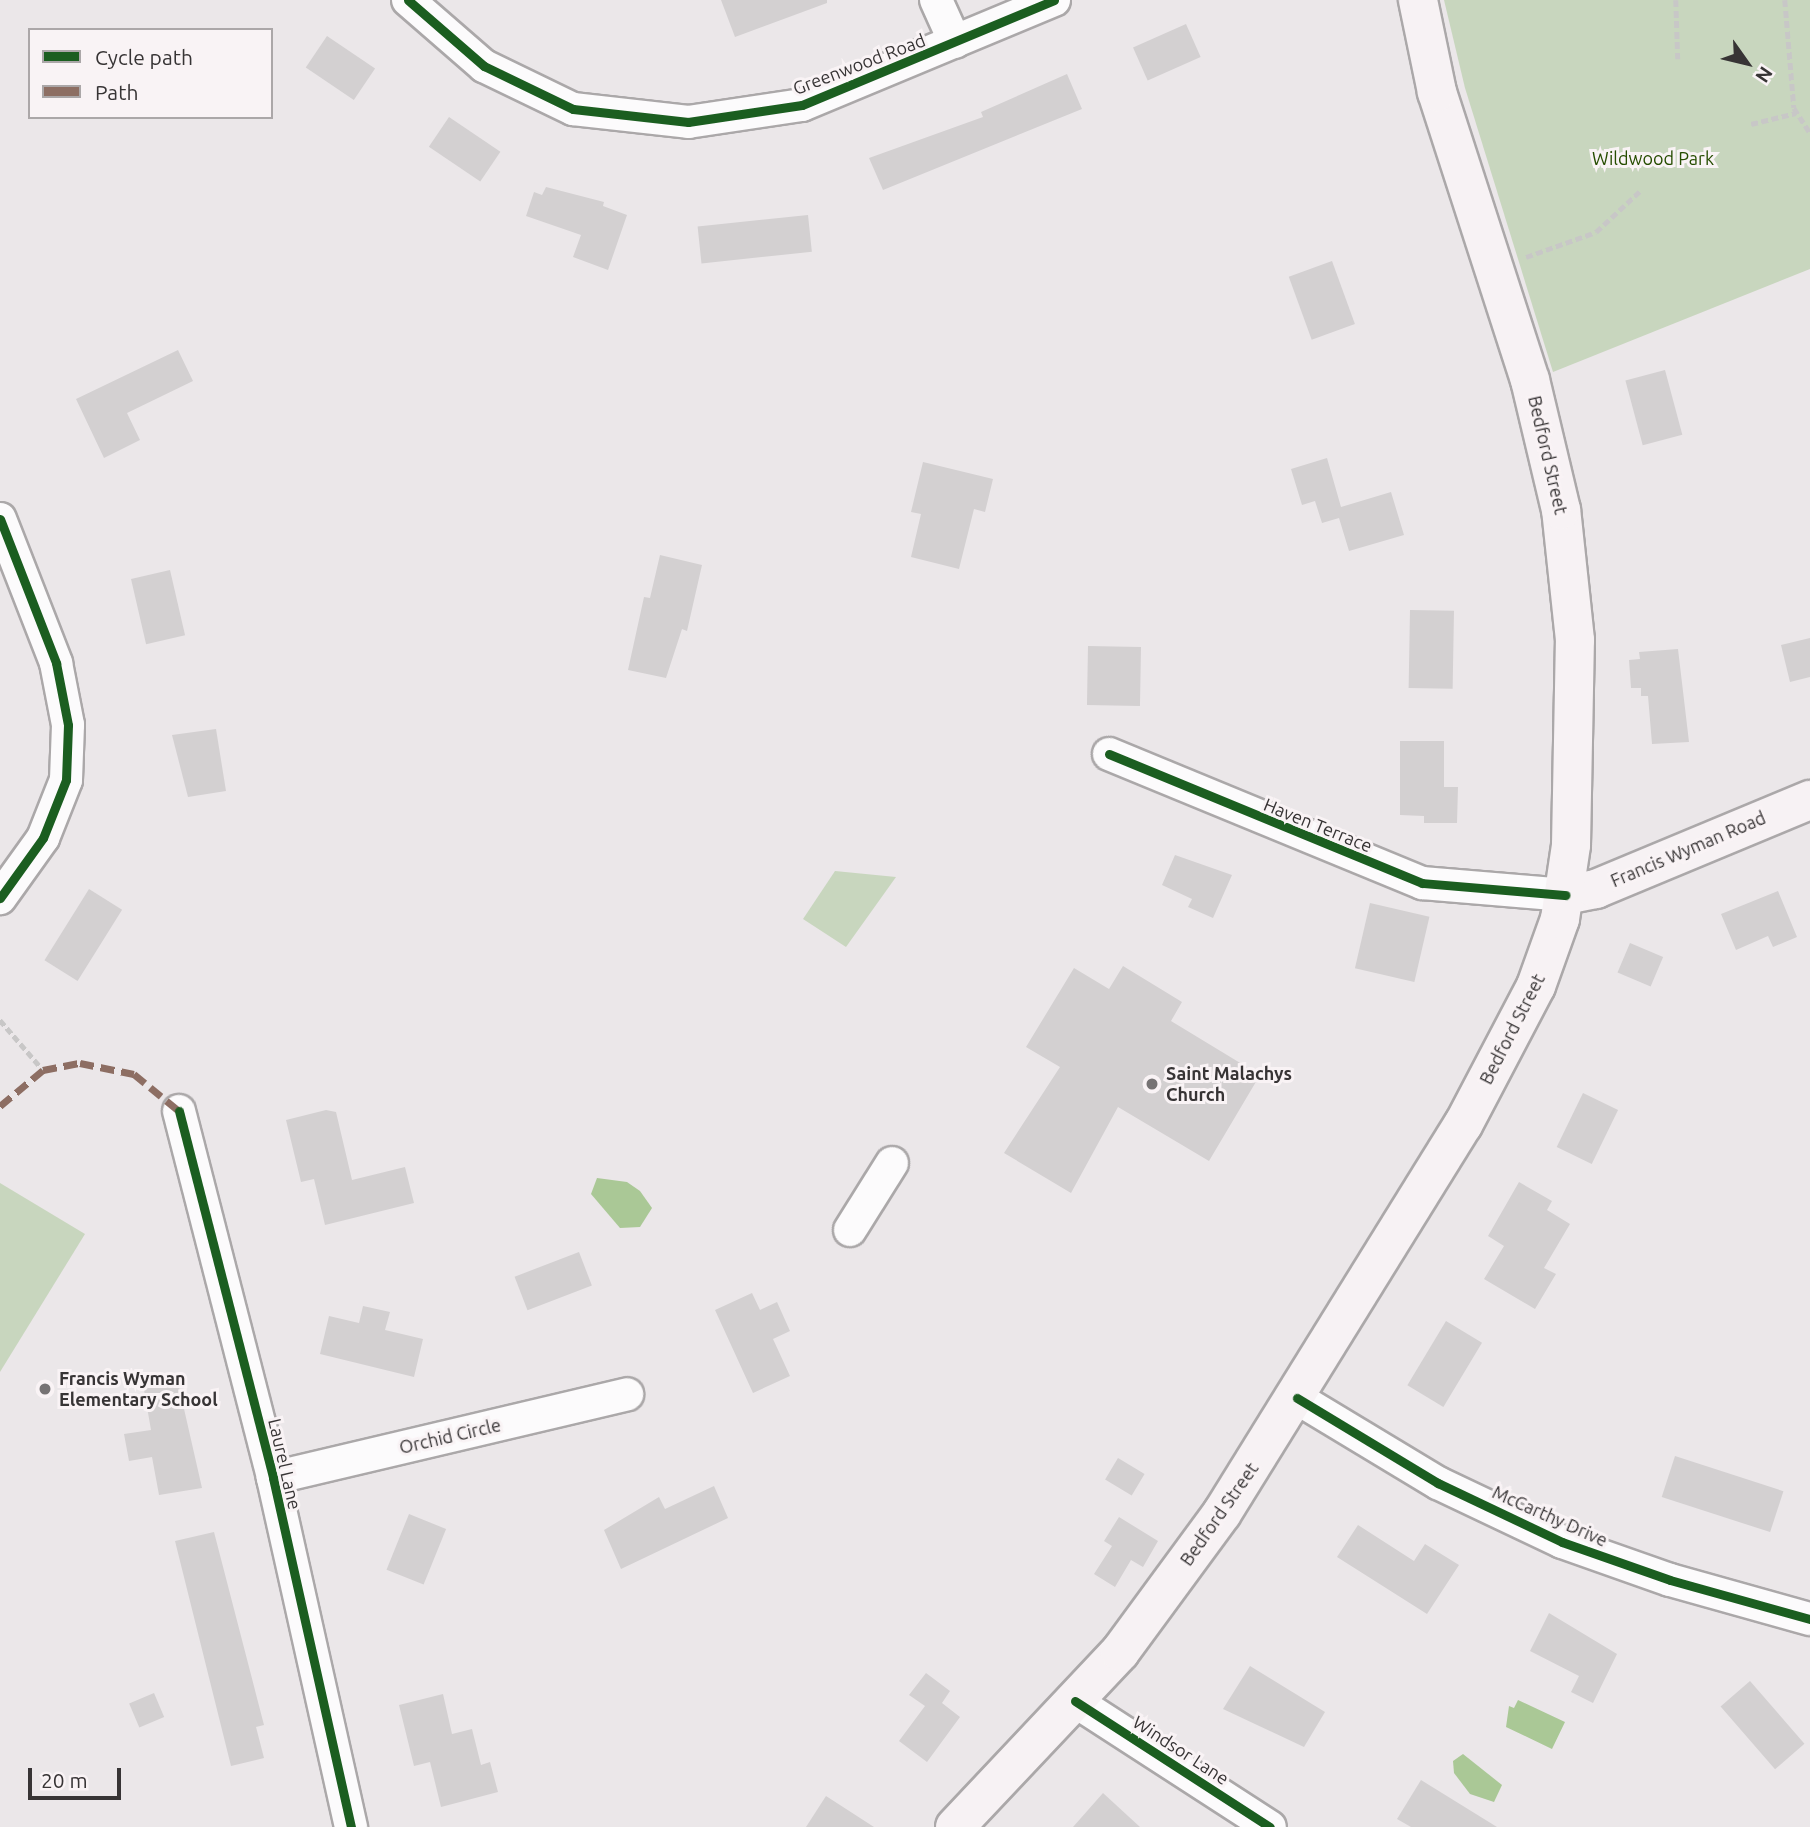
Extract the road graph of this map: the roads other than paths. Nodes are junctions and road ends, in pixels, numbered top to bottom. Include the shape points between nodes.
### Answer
1 (408, 0) edge
2 (936, 0) edge
3 (1054, 0) edge
4 (1418, 0) edge
5 (955, 42) junction
6 (0, 519) edge
7 (1109, 754) dead end
8 (1810, 800) edge
9 (1565, 895) junction
10 (0, 898) edge
11 (179, 1111) dead end
12 (892, 1163) dead end
13 (850, 1230) dead end
14 (627, 1394) dead end
15 (1297, 1398) junction
16 (273, 1478) junction
17 (1810, 1619) edge
18 (1075, 1701) junction
19 (351, 1827) edge
20 (955, 1827) edge
21 (1270, 1827) edge

1 - 5 street, Greenwood Road via 484,66 573,109 637,120 688,122 802,105
2 - 5 street
3 - 5 street, Greenwood Road
4 - 9 main road, Bedford Street via 1437,92 1542,423 1568,552 1575,640
6 - 10 street via 56,663 68,725 66,780 48,826 18,880
7 - 9 street, Haven Terrace via 1422,883
8 - 9 main road, Francis Wyman Road via 1596,889
9 - 15 main road, Bedford Street via 1545,963 1521,1017 1462,1125
11 - 16 street, Laurel Lane
12 - 13 street
14 - 16 street, Orchid Circle
15 - 17 street, McCarthy Drive via 1438,1482 1562,1542 1670,1580
15 - 18 main road, Bedford Street via 1152,1609
16 - 19 street, Laurel Lane
18 - 20 main road, Bedford Street
18 - 21 street, Windsor Lane

